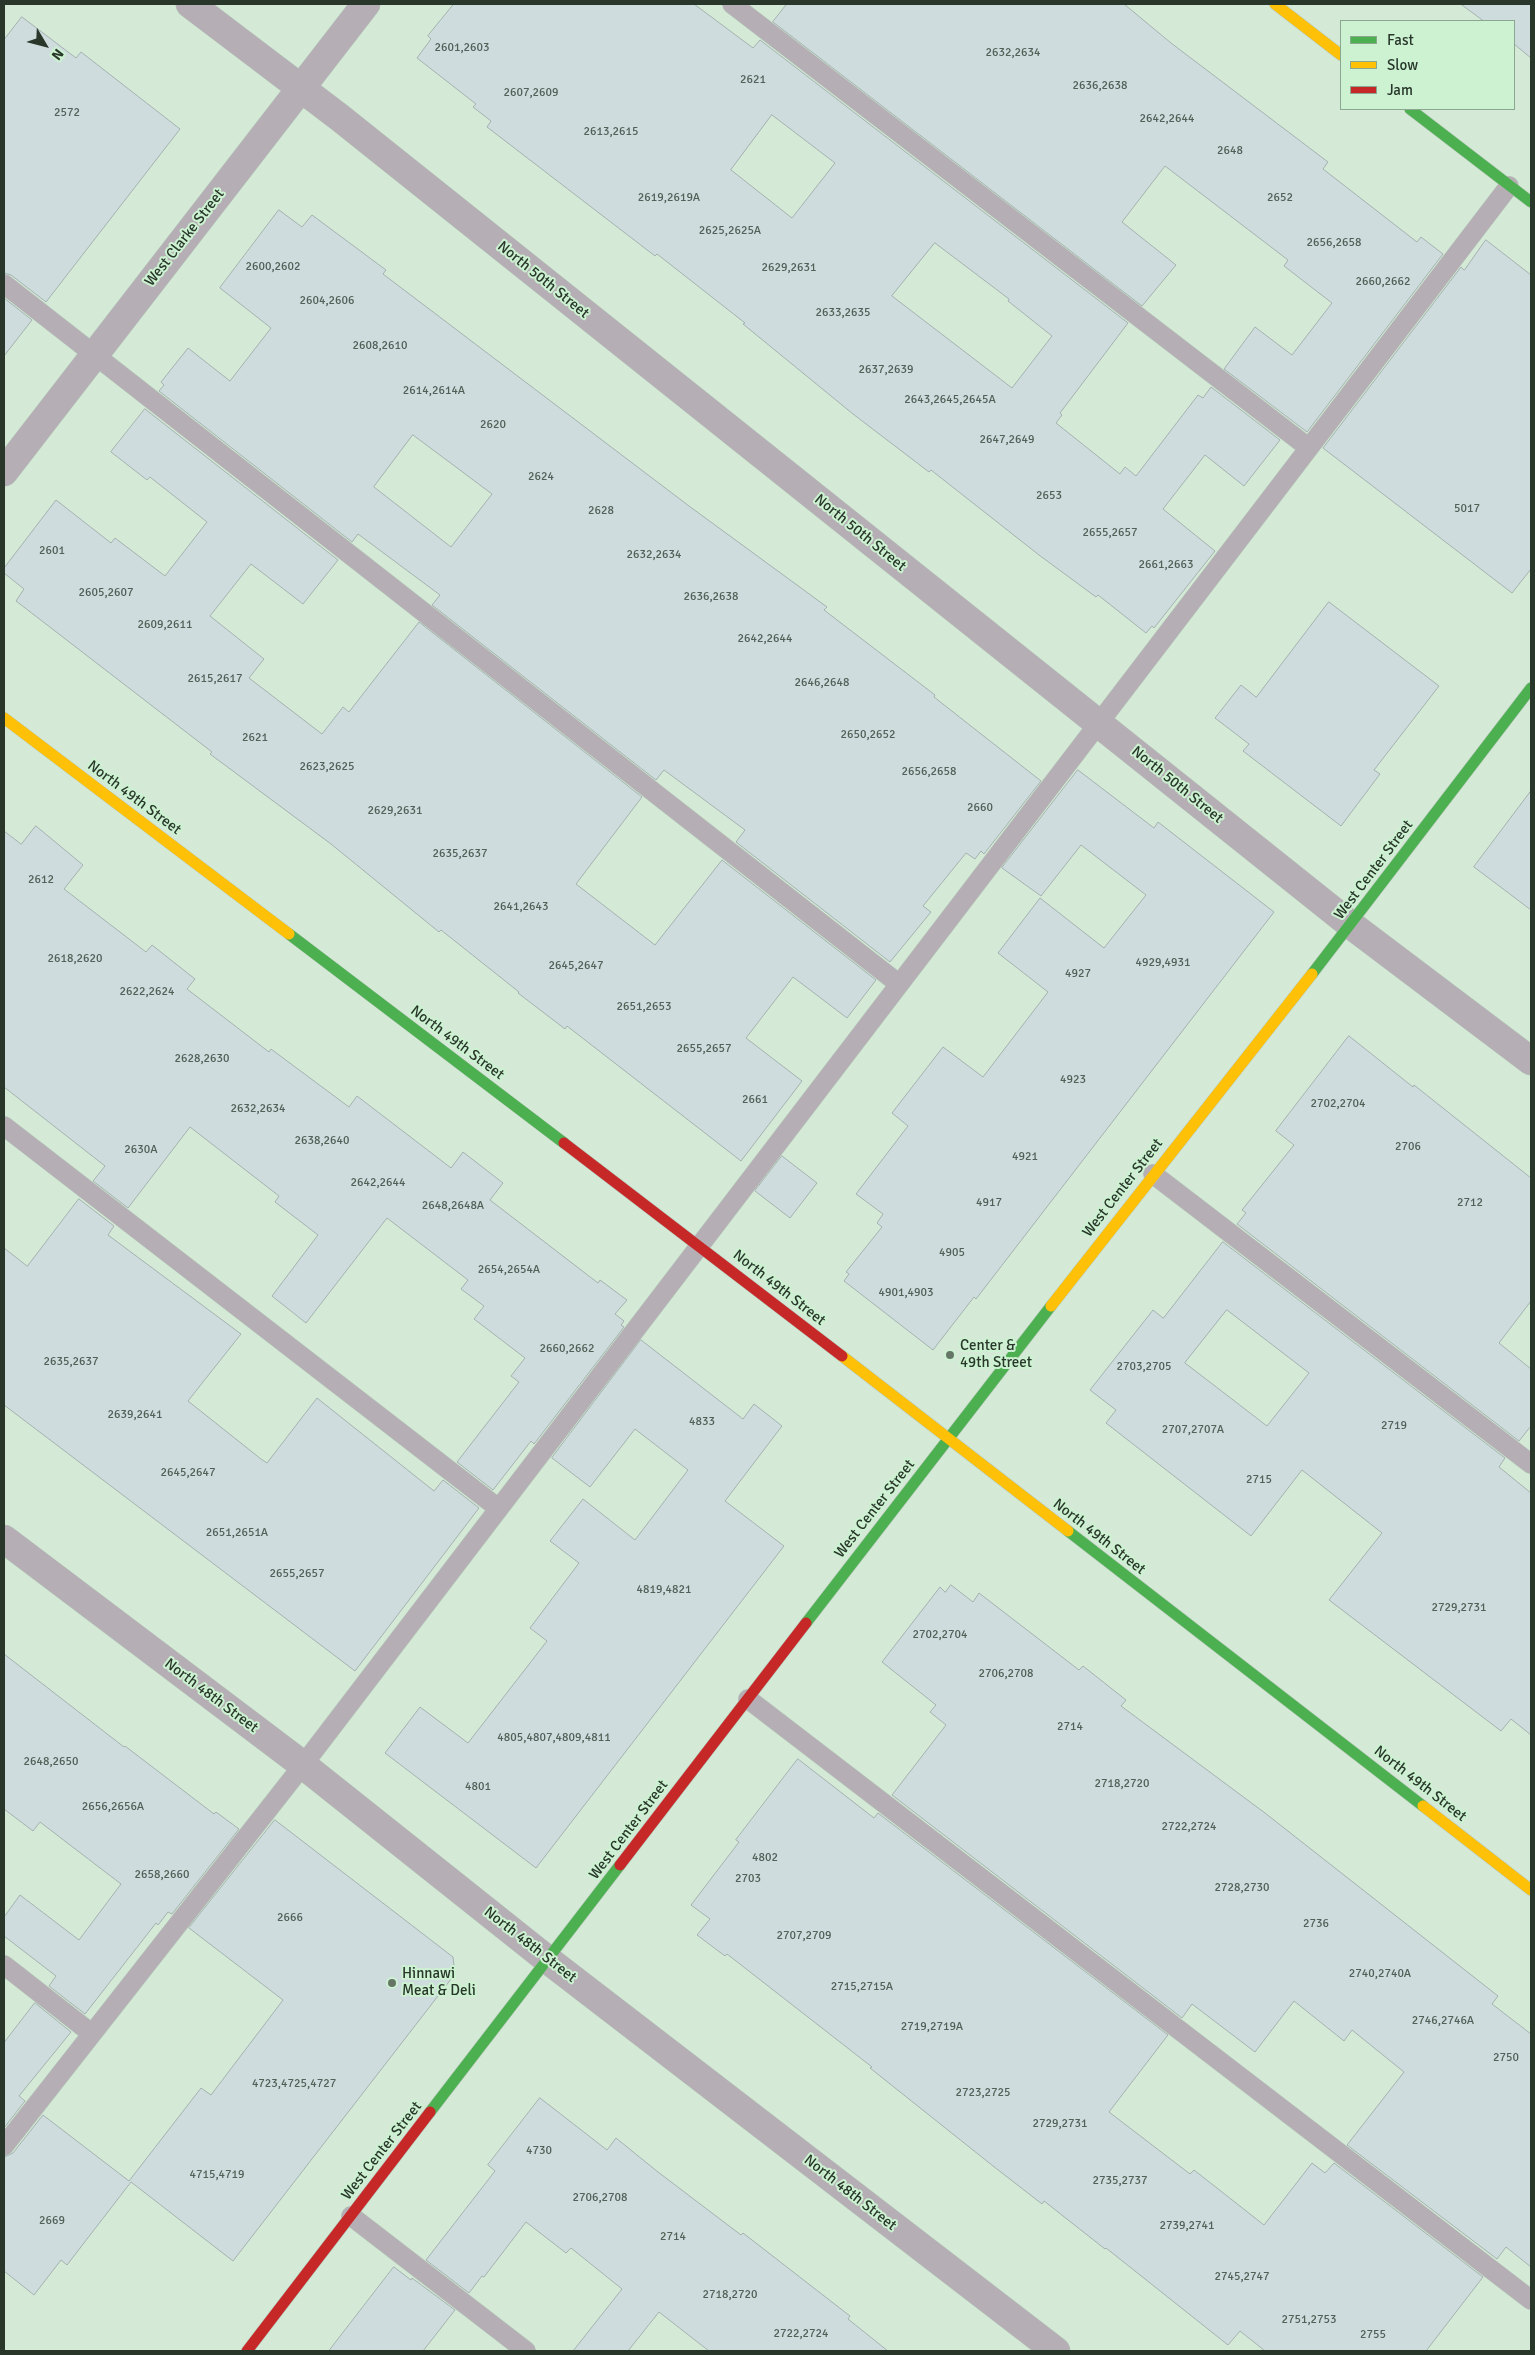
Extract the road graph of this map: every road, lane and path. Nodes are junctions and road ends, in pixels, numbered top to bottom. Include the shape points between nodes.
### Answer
1 (190, 4) edge
2 (366, 4) edge
3 (732, 4) edge
4 (1275, 4) edge
5 (1340, 54) edge
6 (301, 87) junction
7 (1411, 110) edge
8 (1509, 186) junction
9 (1531, 202) edge
10 (4, 284) edge
11 (95, 354) junction
12 (1309, 448) junction
13 (4, 472) edge
14 (1531, 688) edge
15 (4, 718) edge
16 (1099, 723) junction
17 (1351, 925) junction
18 (899, 984) junction
19 (1531, 1061) edge
20 (4, 1126) edge
21 (1153, 1174) junction
22 (699, 1245) junction
23 (948, 1438) junction
24 (1531, 1464) edge
25 (498, 1508) junction
26 (4, 1539) edge
27 (748, 1699) junction
28 (303, 1765) junction
29 (1531, 1890) edge
30 (548, 1960) junction
31 (4, 1966) edge
32 (91, 2034) junction
33 (4, 2146) edge
34 (351, 2216) junction
35 (1531, 2300) edge
36 (247, 2351) edge
37 (526, 2351) edge
38 (1056, 2351) edge

1 - 6 street, North 50th Street
2 - 6 street, West Clarke Street
3 - 12 lane
4 - 5 street
6 - 11 street, West Clarke Street
6 - 16 street, North 50th Street
7 - 8 street
8 - 9 street
8 - 12 lane
10 - 11 lane
11 - 13 street, West Clarke Street
11 - 18 lane
12 - 16 lane
14 - 17 street, West Center Street
15 - 22 street, North 49th Street
16 - 17 street, North 50th Street
16 - 18 lane
17 - 19 street, North 50th Street
17 - 21 street, West Center Street
18 - 22 lane
20 - 25 lane
21 - 23 street, West Center Street
21 - 24 lane
22 - 23 street, North 49th Street
22 - 25 lane
23 - 27 street, West Center Street
23 - 29 street, North 49th Street
25 - 28 lane
26 - 28 street, North 48th Street
27 - 30 street, West Center Street
27 - 35 lane
28 - 30 street, North 48th Street
28 - 32 lane
30 - 34 street, West Center Street
30 - 38 street, North 48th Street
31 - 32 lane
32 - 33 lane
34 - 36 street, West Center Street
34 - 37 lane

